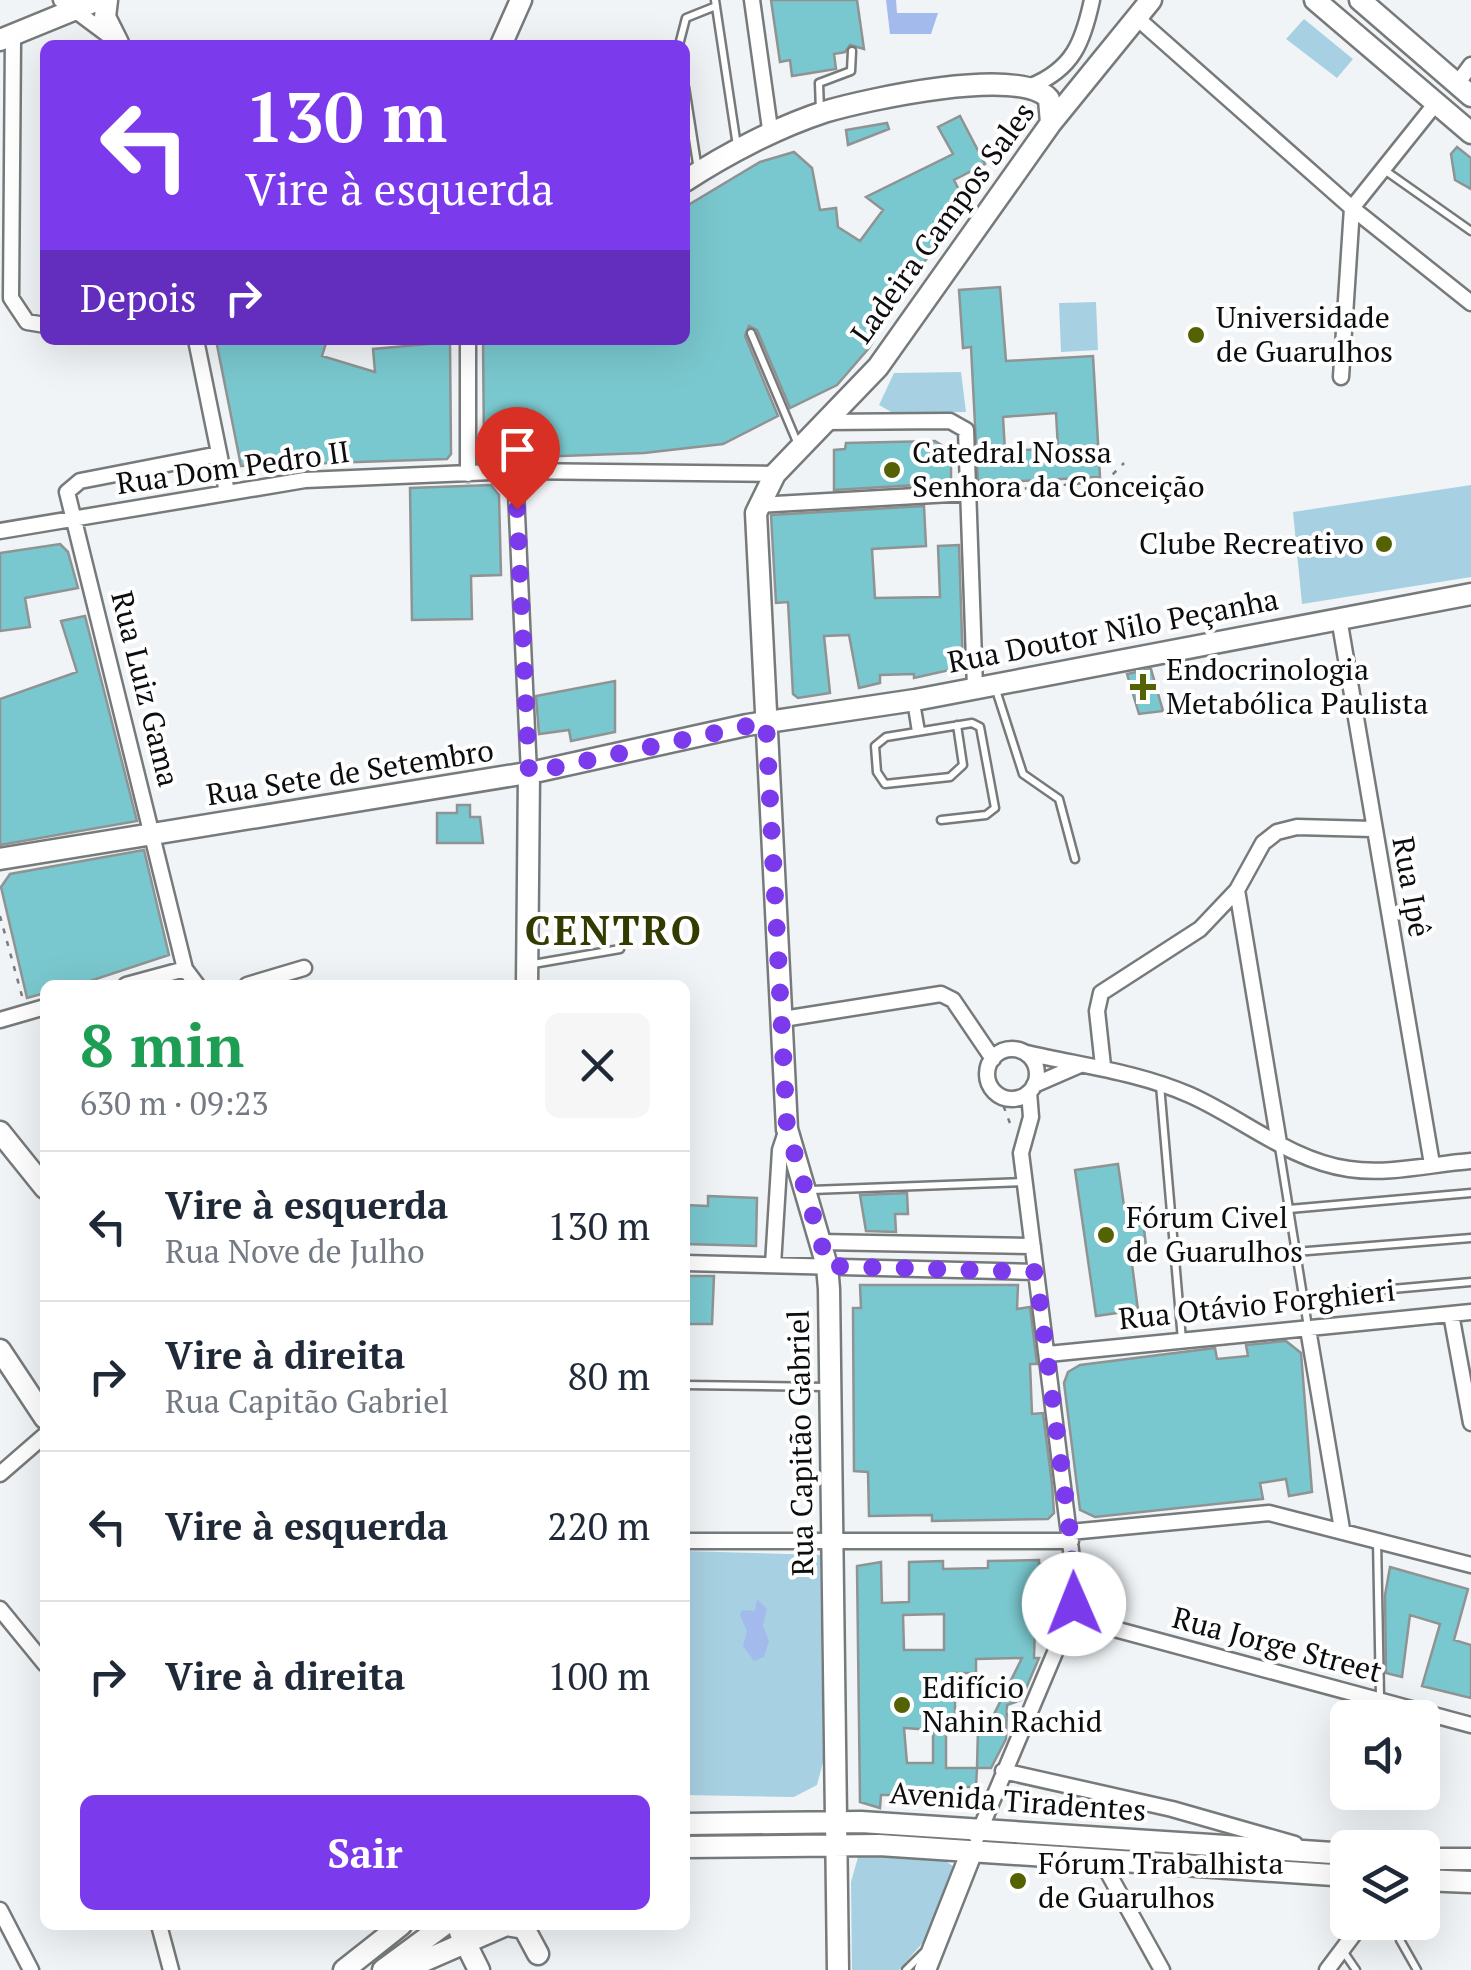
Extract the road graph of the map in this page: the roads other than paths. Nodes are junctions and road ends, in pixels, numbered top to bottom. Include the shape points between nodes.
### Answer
1 (98, 0) edge
2 (107, 0) edge
3 (521, 0) edge
4 (752, 0) edge
5 (1092, 0) edge
6 (1151, 0) edge
7 (1315, 0) edge
8 (1360, 0) edge
9 (715, 3) edge
10 (69, 5) edge
11 (1136, 18) junction
12 (6, 38) edge
13 (114, 40) edge
14 (117, 40) edge
15 (503, 40) edge
16 (680, 40) edge
17 (852, 51) dead end
18 (1471, 65) edge
19 (1031, 86) junction
20 (1464, 90) edge
21 (1436, 104) junction
22 (820, 114) junction
23 (1051, 123) junction
24 (1471, 133) edge
25 (771, 136) junction
26 (690, 151) edge
27 (738, 152) junction
28 (1382, 168) junction
29 (692, 176) edge
30 (1352, 208) junction
31 (1471, 231) edge
32 (1471, 302) edge
33 (40, 324) edge
34 (751, 333) dead end
35 (197, 345) edge
36 (468, 345) edge
37 (1341, 377) dead end
38 (821, 422) junction
39 (799, 447) junction
40 (219, 454) junction
41 (515, 472) junction
42 (468, 474) junction
43 (775, 474) junction
44 (227, 492) junction
45 (970, 493) junction
46 (757, 505) junction
47 (72, 520) junction
48 (0, 532) edge
49 (1471, 594) edge
50 (1339, 618) junction
51 (984, 686) junction
52 (913, 700) junction
53 (766, 722) junction
54 (956, 725) junction
55 (918, 732) junction
56 (529, 773) junction
57 (941, 820) dead end
58 (1373, 830) junction
59 (154, 835) junction
60 (0, 859) edge
61 (1076, 859) dead end
62 (1237, 890) junction
63 (620, 950) dead end
64 (304, 968) dead end
65 (185, 969) junction
66 (527, 975) edge
67 (144, 980) edge
68 (193, 980) edge
69 (264, 980) edge
70 (40, 1008) edge
71 (783, 1019) junction
72 (0, 1020) edge
73 (1027, 1054) junction
74 (992, 1059) junction
75 (1081, 1065) junction
76 (1103, 1066) junction
77 (1160, 1083) junction
78 (1032, 1089) junction
79 (787, 1128) junction
80 (0, 1132) edge
81 (1279, 1143) junction
82 (1471, 1161) edge
83 (1432, 1164) junction
84 (40, 1179) edge
85 (1024, 1182) junction
86 (805, 1190) junction
87 (1471, 1193) edge
88 (1289, 1209) junction
89 (1471, 1238) edge
90 (820, 1242) junction
91 (1032, 1246) junction
92 (1296, 1252) junction
93 (690, 1262) edge
94 (773, 1265) junction
95 (828, 1266) junction
96 (1036, 1272) junction
97 (1471, 1282) edge
98 (1302, 1297) junction
99 (1471, 1312) edge
100 (1451, 1314) junction
101 (1308, 1329) junction
102 (1182, 1340) junction
103 (0, 1350) edge
104 (1048, 1354) junction
105 (690, 1385) edge
106 (833, 1388) junction
107 (40, 1410) edge
108 (1471, 1424) edge
109 (40, 1439) edge
110 (0, 1474) edge
111 (1342, 1529) junction
112 (1070, 1537) junction
113 (1376, 1539) junction
114 (690, 1541) edge
115 (830, 1542) junction
116 (1471, 1565) edge
117 (0, 1609) edge
118 (1070, 1618) junction
119 (40, 1658) edge
120 (1376, 1700) edge
121 (1380, 1700) edge
122 (1440, 1717) edge
123 (1471, 1725) edge
124 (1003, 1772) junction
125 (838, 1823) junction
126 (690, 1824) edge
127 (980, 1830) junction
128 (837, 1846) junction
129 (690, 1847) edge
130 (972, 1851) junction
131 (1324, 1852) junction
132 (1330, 1852) edge
133 (1440, 1858) edge
134 (1471, 1859) edge
135 (1101, 1860) junction
136 (1330, 1875) edge
137 (1440, 1881) edge
138 (1471, 1882) edge
139 (0, 1910) edge
140 (160, 1930) edge
141 (396, 1930) edge
142 (437, 1930) edge
143 (525, 1930) edge
144 (538, 1930) edge
145 (460, 1933) edge
146 (1350, 1940) edge
147 (1400, 1940) dead end
148 (934, 1944) junction
149 (1342, 1950) junction
150 (539, 1962) edge
151 (31, 1970) edge
152 (171, 1970) edge
153 (344, 1970) edge
154 (383, 1970) edge
155 (403, 1970) edge
156 (479, 1970) edge
157 (838, 1970) edge
158 (906, 1970) edge
159 (924, 1970) edge
160 (1162, 1970) edge
161 (1327, 1970) edge
162 (1356, 1970) edge
163 (1417, 1970) edge

1 - 10 main road
2 - 14 main road via 105,18
3 - 15 main road
4 - 25 street
5 - 19 street via 1075,56
6 - 11 main road, Ladeira Campos Sales
7 - 21 main road
8 - 20 main road
9 - 16 lane via 686,18
9 - 27 lane
10 - 12 main road
10 - 13 street
11 - 23 main road, Ladeira Campos Sales
11 - 30 street
12 - 33 street via 10,298 26,322
17 - 22 lane via 851,71 819,84
18 - 20 street
19 - 22 main road via 924,91
19 - 23 main road via 1049,99
21 - 24 main road
21 - 28 street
22 - 25 main road
23 - 38 main road, Ladeira Campos Sales via 878,367
25 - 27 main road
26 - 29 lane
27 - 29 main road
28 - 30 street
28 - 31 lane
30 - 32 street
30 - 37 street
34 - 39 lane
35 - 40 street
36 - 42 street
38 - 39 main road, Ladeira Campos Sales
38 - 45 street via 958,424 966,430
39 - 43 main road, Ladeira Campos Sales
40 - 44 street
40 - 47 street via 80,481 67,492
41 - 42 street, Rua Dom Pedro II
41 - 43 street, Rua Dom Pedro II
41 - 56 street
42 - 44 street, Rua Dom Pedro II via 305,480
43 - 46 main road
44 - 47 street, Rua Dom Pedro II
45 - 46 street
45 - 51 street
46 - 53 main road, Rua Capitão Gabriel
47 - 48 street, Rua Dom Pedro II
47 - 59 street, Rua Luiz Gama
49 - 50 main road, Rua Doutor Nilo Peçanha
50 - 51 main road, Rua Doutor Nilo Peçanha
50 - 58 street, Rua Ipê
51 - 52 main road, Rua Doutor Nilo Peçanha
51 - 61 lane via 1022,774 1059,799
52 - 53 main road, Rua Doutor Nilo Peçanha
52 - 55 lane
53 - 56 main road, Rua Sete de Setembro
53 - 71 main road, Rua Capitão Gabriel
54 - 55 lane
54 - 55 lane via 964,759 956,774 881,782 878,742
54 - 57 lane via 977,724 983,733 995,808
56 - 59 main road, Rua Sete de Setembro
56 - 66 main road
58 - 62 street via 1277,832 1263,843
58 - 83 street, Rua Ipê
59 - 60 main road, Rua Sete de Setembro
59 - 65 street, Rua Luiz Gama
62 - 76 street via 1200,928 1101,993
62 - 81 street
63 - 66 lane
64 - 69 street
65 - 67 street
65 - 68 street, Rua Luiz Gama
70 - 72 street
71 - 74 street via 942,994 954,1000
71 - 79 main road, Rua Capitão Gabriel
73 - 74 street via 1015,1049
73 - 75 street
73 - 78 street via 1037,1068
74 - 78 street via 987,1074 999,1094 1014,1098
75 - 76 street
75 - 78 street
76 - 77 street
77 - 81 street
77 - 102 lane
78 - 85 street via 1021,1152
79 - 86 main road, Rua Capitão Gabriel
79 - 94 street
80 - 84 main road
81 - 83 street via 1347,1169
81 - 88 lane
82 - 83 street
85 - 86 lane
85 - 91 street
86 - 90 main road, Rua Capitão Gabriel
87 - 88 lane
88 - 92 lane
89 - 92 lane
90 - 91 street
90 - 95 main road, Rua Capitão Gabriel
91 - 96 street
92 - 98 lane
93 - 94 street
94 - 95 street
95 - 96 street
95 - 106 main road, Rua Capitão Gabriel
96 - 104 street
97 - 98 lane
98 - 101 lane
99 - 100 street, Rua Otávio Forghieri
100 - 101 street, Rua Otávio Forghieri
100 - 108 street
101 - 102 street, Rua Otávio Forghieri
101 - 111 street
102 - 104 street, Rua Otávio Forghieri
103 - 107 main road
104 - 112 street
105 - 106 lane
106 - 115 main road, Rua Capitão Gabriel
109 - 110 street
111 - 112 street via 1250,1512
111 - 113 street
112 - 115 street
112 - 118 street via 1076,1582
113 - 116 street
113 - 121 lane
114 - 115 street
115 - 125 main road, Rua Capitão Gabriel
117 - 119 street
118 - 120 street, Rua Jorge Street
118 - 124 street
122 - 123 street, Rua Jorge Street
124 - 127 street
124 - 131 street
125 - 126 main road, Avenida Tiradentes
125 - 127 main road, Avenida Tiradentes
125 - 128 main road, Rua Capitão Gabriel
127 - 130 street
127 - 131 main road, Avenida Tiradentes
128 - 129 main road, Avenida Tiradentes
128 - 130 main road, Avenida Tiradentes
128 - 157 main road, Rua Capitão Gabriel
130 - 135 main road, Avenida Tiradentes
130 - 148 main road
131 - 132 main road, Avenida Tiradentes
133 - 134 main road
135 - 136 main road, Avenida Tiradentes
135 - 160 street
137 - 138 main road
139 - 151 street
140 - 152 street
141 - 153 main road
142 - 154 main road
143 - 150 main road
144 - 150 main road
145 - 155 main road
145 - 156 main road
146 - 149 street
147 - 163 lane
148 - 158 lane
148 - 159 main road
149 - 161 street
149 - 162 lane

